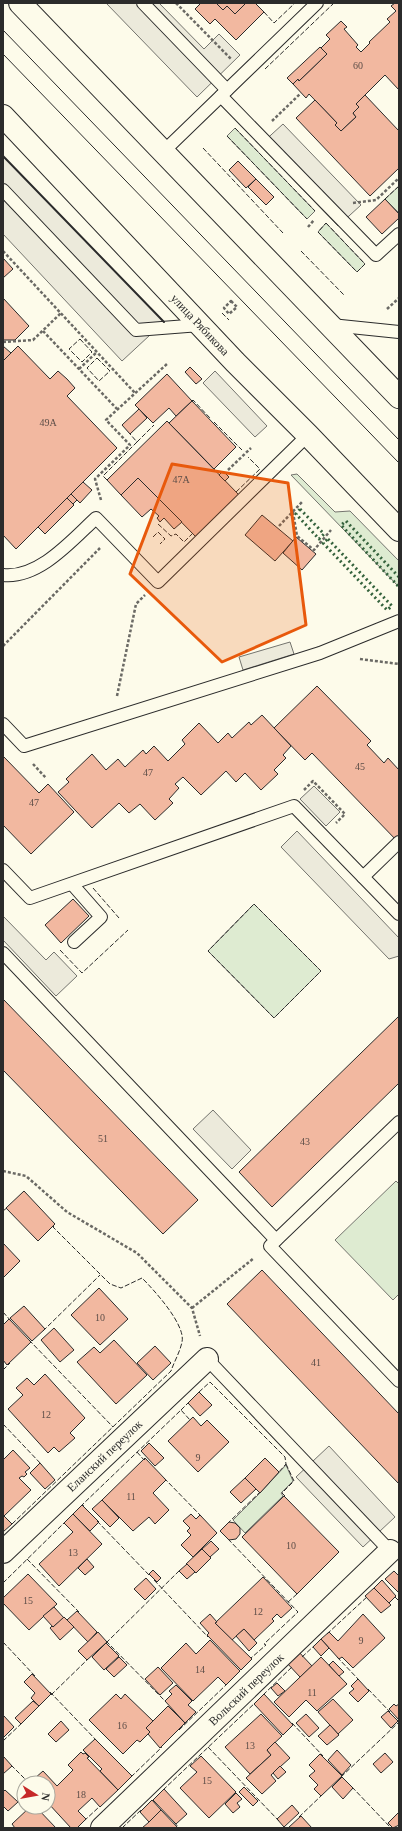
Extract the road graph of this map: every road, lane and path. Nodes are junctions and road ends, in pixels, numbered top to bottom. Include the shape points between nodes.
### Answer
1 (20, 3) edge
2 (143, 3) edge
3 (176, 3) edge
4 (317, 3) edge
5 (245, 73) junction
6 (302, 92) dead end
7 (224, 93) junction
8 (3, 116) edge
9 (258, 134) junction
10 (163, 152) junction
11 (3, 190) edge
12 (399, 234) edge
13 (3, 251) edge
14 (399, 298) edge
15 (224, 308) joint
16 (387, 309) dead end
17 (61, 313) junction
18 (200, 325) junction
19 (330, 325) junction
20 (43, 331) junction
21 (399, 332) edge
22 (3, 342) edge
23 (97, 352) junction
24 (168, 362) dead end
25 (79, 369) junction
26 (135, 393) junction
27 (399, 397) edge
28 (118, 409) junction
29 (308, 435) junction
30 (251, 448) dead end
31 (228, 470) dead end
32 (303, 501) dead end
33 (292, 512) junction
34 (279, 526) dead end
35 (331, 530) dead end
36 (399, 530) edge
37 (112, 535) junction
38 (88, 560) dead end
39 (3, 575) edge
40 (158, 582) junction
41 (399, 621) edge
42 (3, 646) edge
43 (113, 718) junction
44 (3, 724) edge
45 (399, 842) edge
46 (3, 870) edge
47 (363, 877) junction
48 (72, 884) junction
49 (399, 914) edge
50 (74, 942) dead end
51 (3, 954) edge
52 (399, 1122) edge
53 (3, 1171) edge
54 (273, 1243) junction
55 (192, 1308) junction
56 (206, 1359) junction
57 (399, 1381) edge
58 (3, 1552) edge
59 (394, 1552) edge
60 (102, 1828) edge

1 - 10 main road
2 - 7 lane
3 - 5 path
4 - 5 lane
5 - 7 lane
6 - 9 path
7 - 9 lane
7 - 10 lane
8 - 18 main road, улица Рябикова
9 - 12 lane via 376,256
10 - 19 main road
11 - 18 lane via 136,330
13 - 17 path
14 - 16 path
15 - 15 path via 231,301 237,307 229,314
17 - 20 path
17 - 23 path
18 - 29 main road, улица Рябикова
19 - 21 lane
19 - 27 main road
20 - 22 path via 33,340
20 - 25 path
23 - 25 path
23 - 26 path
24 - 26 path
25 - 28 path
26 - 28 path
28 - 37 path via 106,420 130,445 95,479
29 - 36 main road, улица Рябикова
29 - 40 lane
30 - 31 path
32 - 33 path
33 - 34 path
33 - 35 path via 297,536 314,550
37 - 39 lane via 96,518 48,561 22,572
37 - 40 lane
38 - 42 path
40 - 43 path via 136,604
41 - 43 lane via 320,653
43 - 44 lane via 24,746
45 - 47 lane
46 - 48 lane via 30,898
47 - 48 lane via 294,806
47 - 49 lane
48 - 50 lane via 102,917
51 - 54 lane
52 - 54 lane
53 - 55 path via 26,1176 67,1212 137,1253
54 - 55 path
54 - 57 lane
55 - 56 path
56 - 58 main road, Еланский переулок
56 - 59 lane
59 - 60 main road, Вольский переулок

